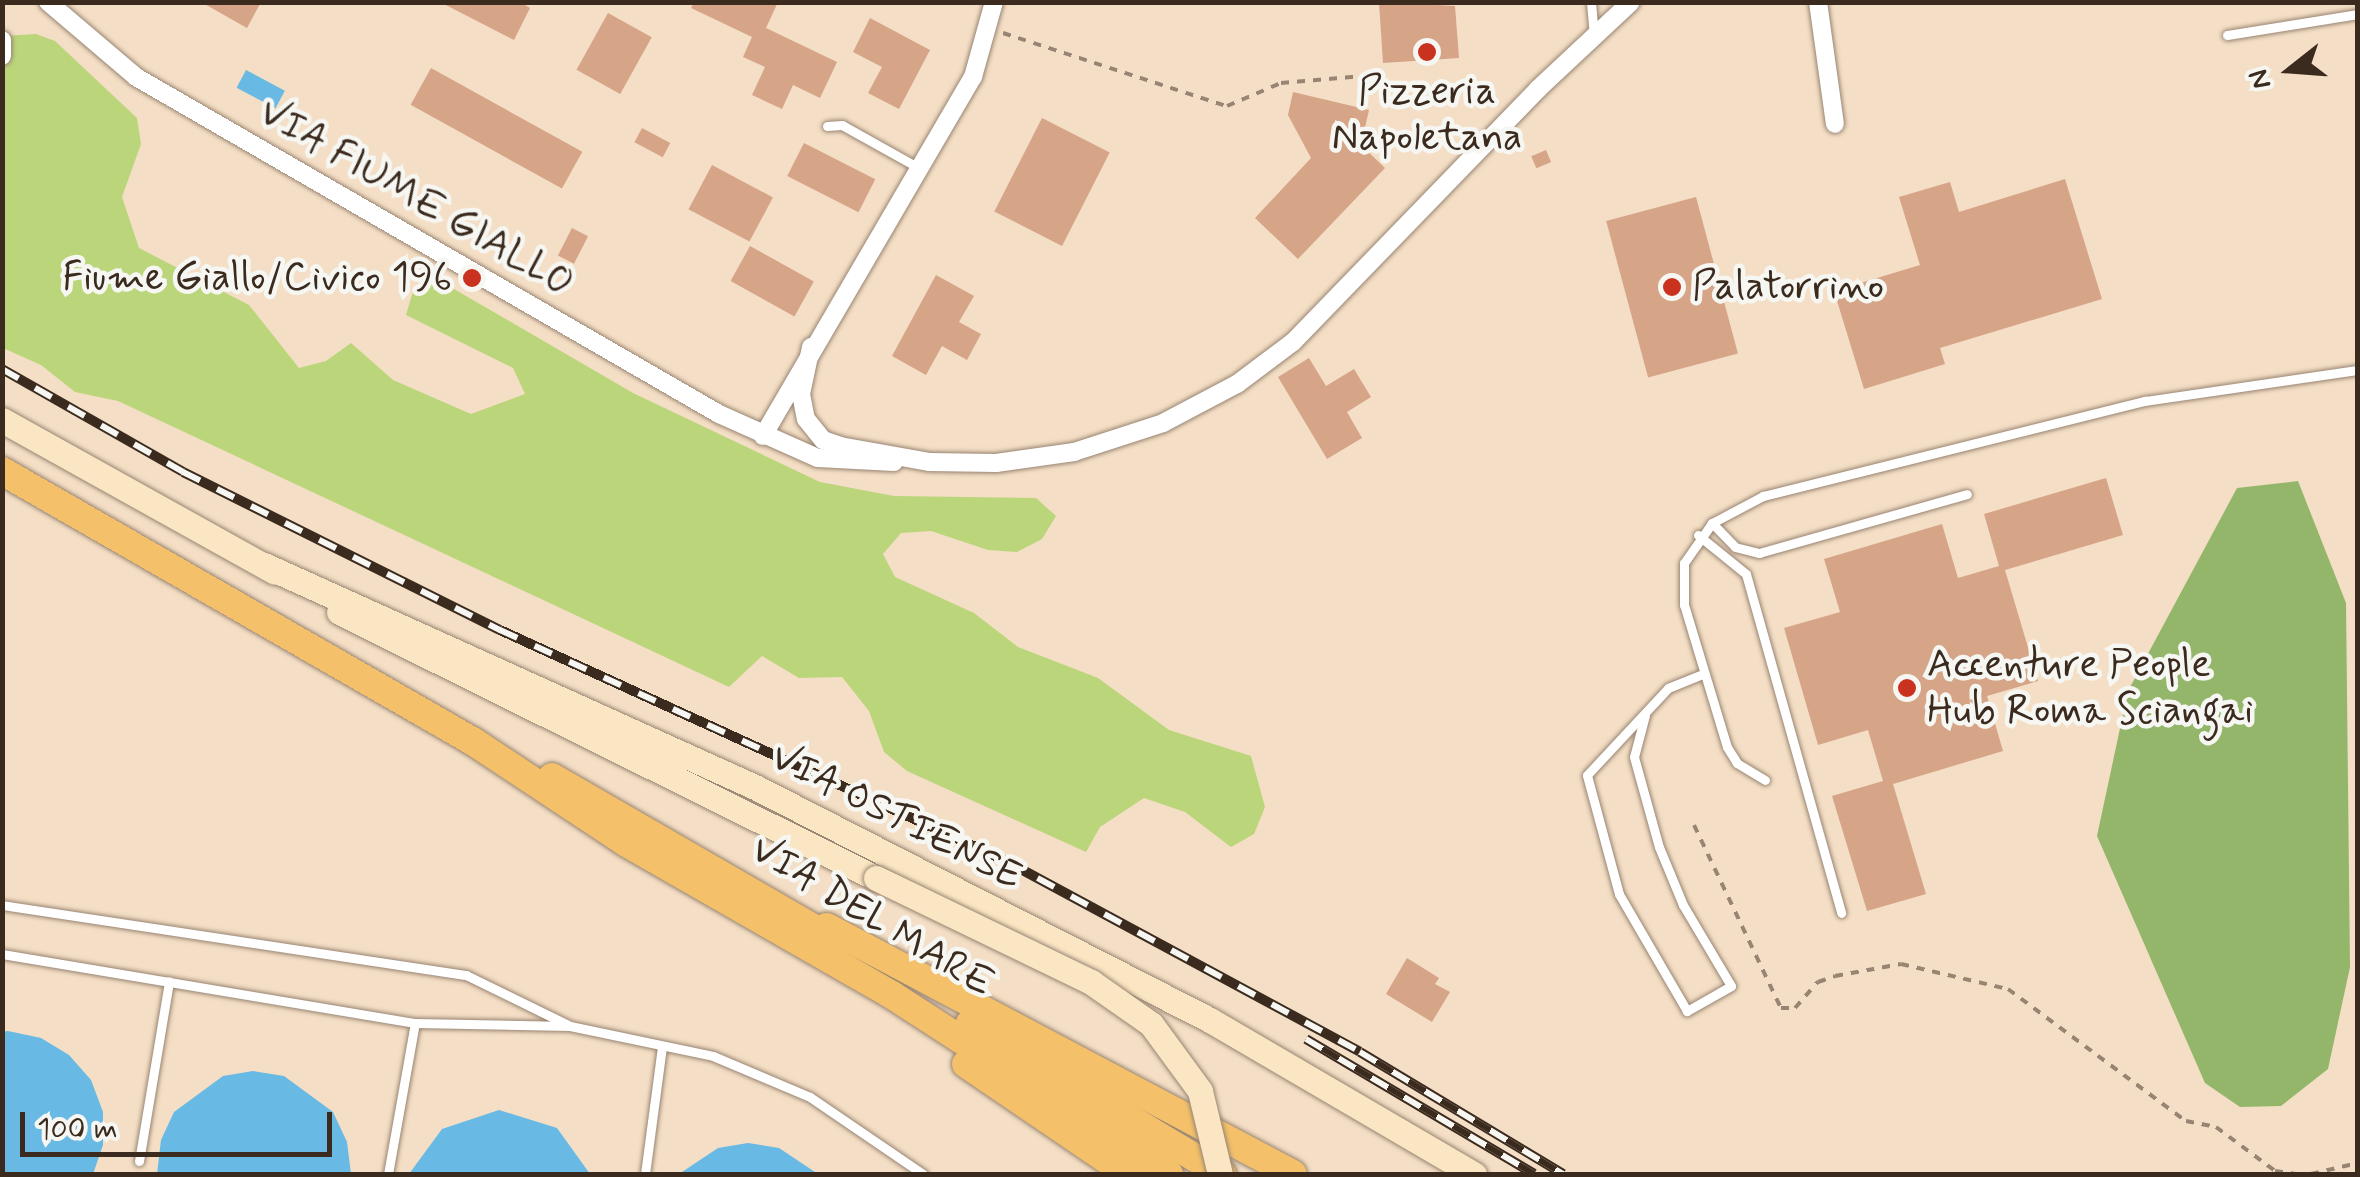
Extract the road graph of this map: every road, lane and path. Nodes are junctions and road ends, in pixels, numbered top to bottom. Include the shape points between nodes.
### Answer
1 (48, 2) edge
2 (994, 2) edge
3 (1590, 2) edge
4 (1631, 2) edge
5 (1818, 2) edge
6 (2358, 14) edge
7 (989, 28) junction
8 (1594, 34) junction
9 (2227, 35) dead end
10 (2, 40) edge
11 (2, 56) edge
12 (1387, 74) dead end
13 (1835, 124) dead end
14 (827, 126) dead end
15 (919, 168) junction
16 (811, 348) junction
17 (2358, 370) edge
18 (2, 420) edge
19 (762, 436) junction
20 (912, 460) junction
21 (2, 470) edge
22 (1967, 494) dead end
23 (1712, 523) junction
24 (1698, 536) junction
25 (264, 565) junction
26 (1701, 675) junction
27 (1645, 715) junction
28 (474, 742) junction
29 (1766, 780) dead end
30 (1694, 825) dead end
31 (748, 887) junction
32 (2, 905) edge
33 (1841, 913) dead end
34 (774, 927) junction
35 (2, 954) edge
36 (169, 981) junction
37 (415, 1023) junction
38 (570, 1026) junction
39 (662, 1047) junction
40 (140, 1161) dead end
41 (2358, 1163) edge
42 (919, 1173) edge
43 (388, 1174) edge
44 (645, 1174) edge
45 (1128, 1174) edge
46 (1170, 1174) edge
47 (1220, 1174) edge
48 (1293, 1174) edge
49 (1474, 1174) edge
50 (2296, 1174) edge
51 (2312, 1174) edge

1 - 19 street, VIA FIUME GIALLO via 89,44 156,90
2 - 7 street, VIA FIUME GIALLO
3 - 8 lane
4 - 8 street, VIA FIUME GIALLO
5 - 13 street
6 - 9 lane
7 - 12 path via 1227,106 1281,83
7 - 15 street, VIA FIUME GIALLO via 972,77
8 - 20 street, VIA FIUME GIALLO via 1330,306 1237,384 1164,423 1074,452 996,463
10 - 11 street
14 - 15 lane via 842,125
15 - 16 street, VIA FIUME GIALLO
16 - 19 street, VIA FIUME GIALLO
16 - 20 street, VIA FIUME GIALLO via 801,394 814,433 840,446
17 - 23 lane via 2146,400 1762,496
18 - 25 main road, VIA OSTIENSE
19 - 20 street, VIA FIUME GIALLO via 834,461
21 - 28 main road, VIA DEL MARE
22 - 23 lane via 1759,553 1735,547
23 - 24 lane
24 - 26 lane via 1681,576
24 - 33 lane via 1746,574
25 - 47 main road, VIA OSTIENSE, bridge via 370,629 1071,972 1142,1016 1170,1044 1200,1091
25 - 49 main road, VIA OSTIENSE via 772,796 1210,1020
26 - 27 lane via 1668,688
26 - 29 lane via 1737,763
27 - 27 lane via 1592,769 1589,796 1627,911 1687,1011 1731,986 1683,905 1659,847 1634,758
28 - 31 main road, VIA DEL MARE via 580,791
28 - 34 main road, VIA DEL MARE via 625,842
30 - 50 path via 1781,1008 1795,1008 1818,982 1901,964 2008,989 2186,1121 2216,1127 2275,1171
31 - 47 main road, VIA DEL MARE
31 - 48 main road
32 - 38 lane via 466,975
34 - 45 main road
34 - 46 main road, VIA DEL MARE
35 - 36 lane
36 - 37 lane
36 - 40 lane
37 - 38 lane
37 - 43 lane
38 - 39 lane
39 - 42 lane via 713,1056 810,1097
39 - 44 lane
41 - 51 path

